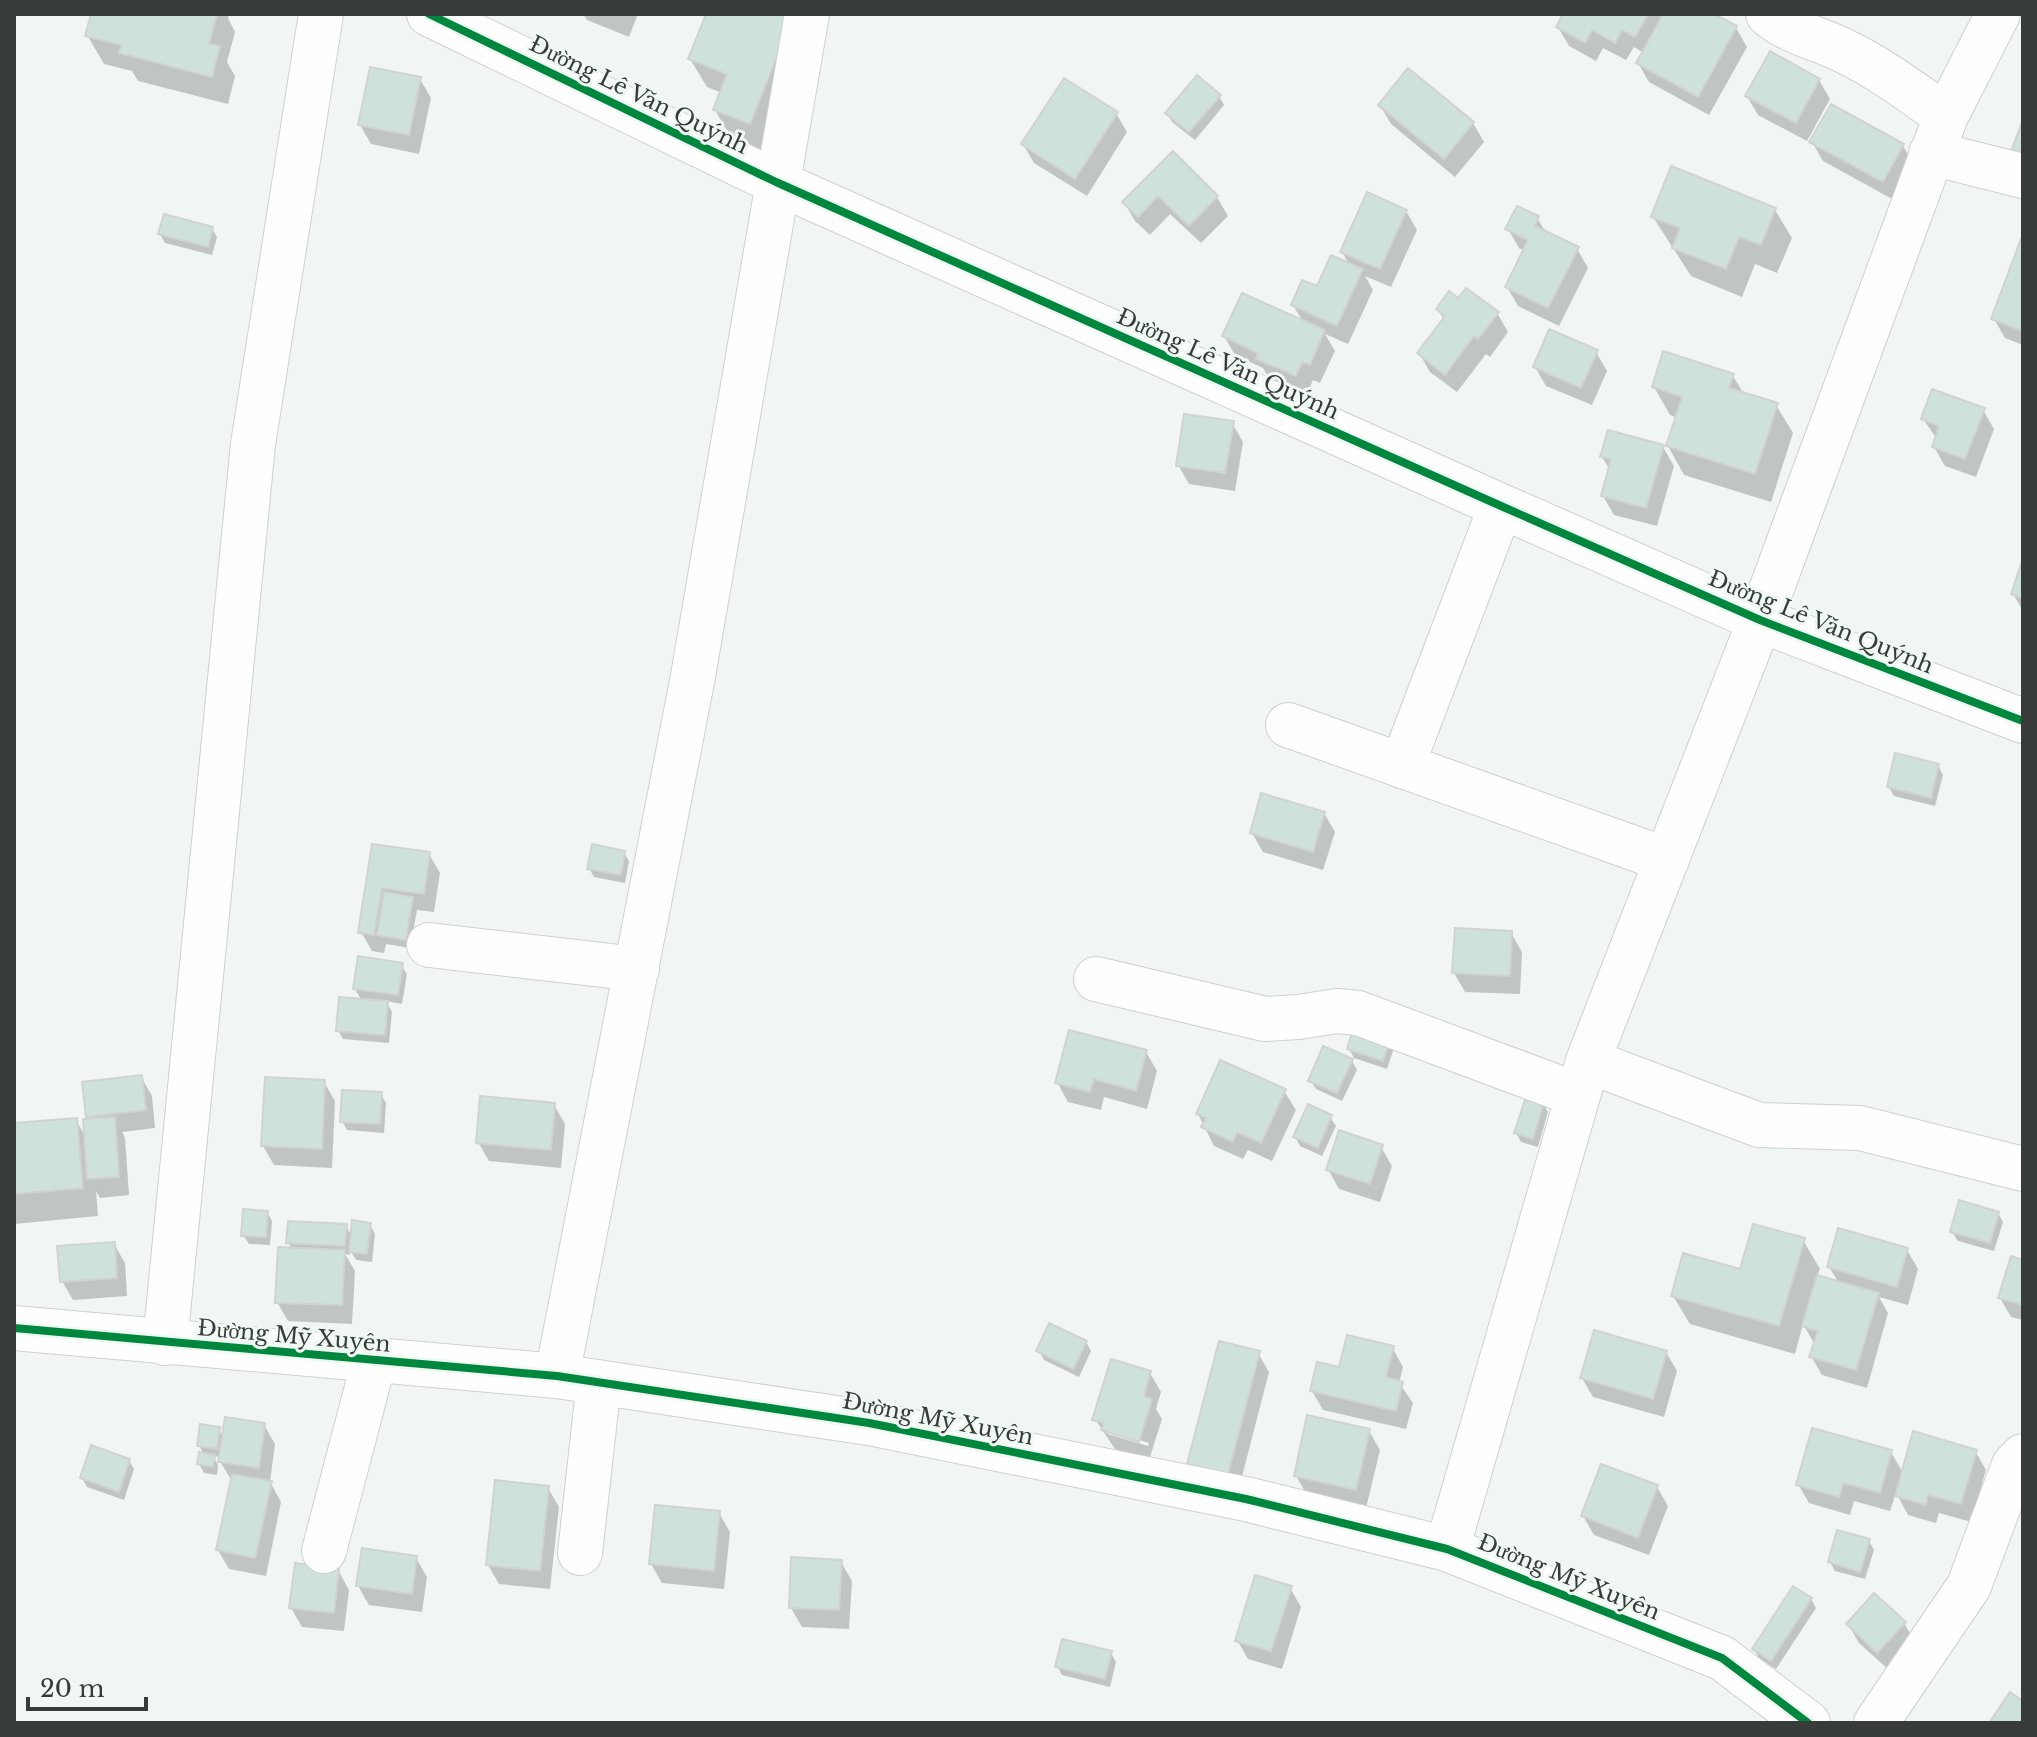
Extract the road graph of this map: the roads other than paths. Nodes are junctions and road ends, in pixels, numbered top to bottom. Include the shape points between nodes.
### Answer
1 (321, 14) edge
2 (429, 14) edge
3 (807, 14) edge
4 (1768, 14) edge
5 (1998, 14) edge
6 (1938, 134) junction
7 (2023, 176) edge
8 (776, 182) junction
9 (1501, 506) junction
10 (1760, 620) junction
11 (2023, 721) edge
12 (1288, 725) dead end
13 (1402, 766) junction
14 (1667, 860) junction
15 (429, 945) dead end
16 (637, 969) junction
17 (1096, 979) dead end
18 (1583, 1078) junction
19 (2023, 1169) edge
20 (14, 1328) edge
21 (165, 1343) junction
22 (374, 1361) junction
23 (578, 1379) junction
24 (2023, 1456) edge
25 (1447, 1549) junction
26 (324, 1551) dead end
27 (580, 1553) dead end
28 (1808, 1723) edge
29 (1876, 1723) edge

1 - 21 street via 253,444
2 - 8 street, Đường Lê Văn Quýnh
3 - 8 street
4 - 6 street via 1784,28 1877,68
5 - 6 street
6 - 7 street
6 - 10 street
8 - 9 street, Đường Lê Văn Quýnh
8 - 16 street via 693,676
9 - 10 street, Đường Lê Văn Quýnh
9 - 13 street
10 - 11 street, Đường Lê Văn Quýnh
10 - 14 street
12 - 13 street
13 - 14 street
14 - 18 street
15 - 16 street
16 - 23 street
17 - 18 street via 1265,1019 1358,1013
18 - 19 street via 1759,1125 1860,1128
18 - 25 street
20 - 21 street, Đường Mỹ Xuyên
21 - 22 street, Đường Mỹ Xuyên
22 - 23 street, Đường Mỹ Xuyên
22 - 26 street
23 - 25 street, Đường Mỹ Xuyên via 869,1423 1246,1499
23 - 27 street
24 - 29 street via 2014,1465 1969,1586
25 - 28 street, Đường Mỹ Xuyên via 1722,1658

